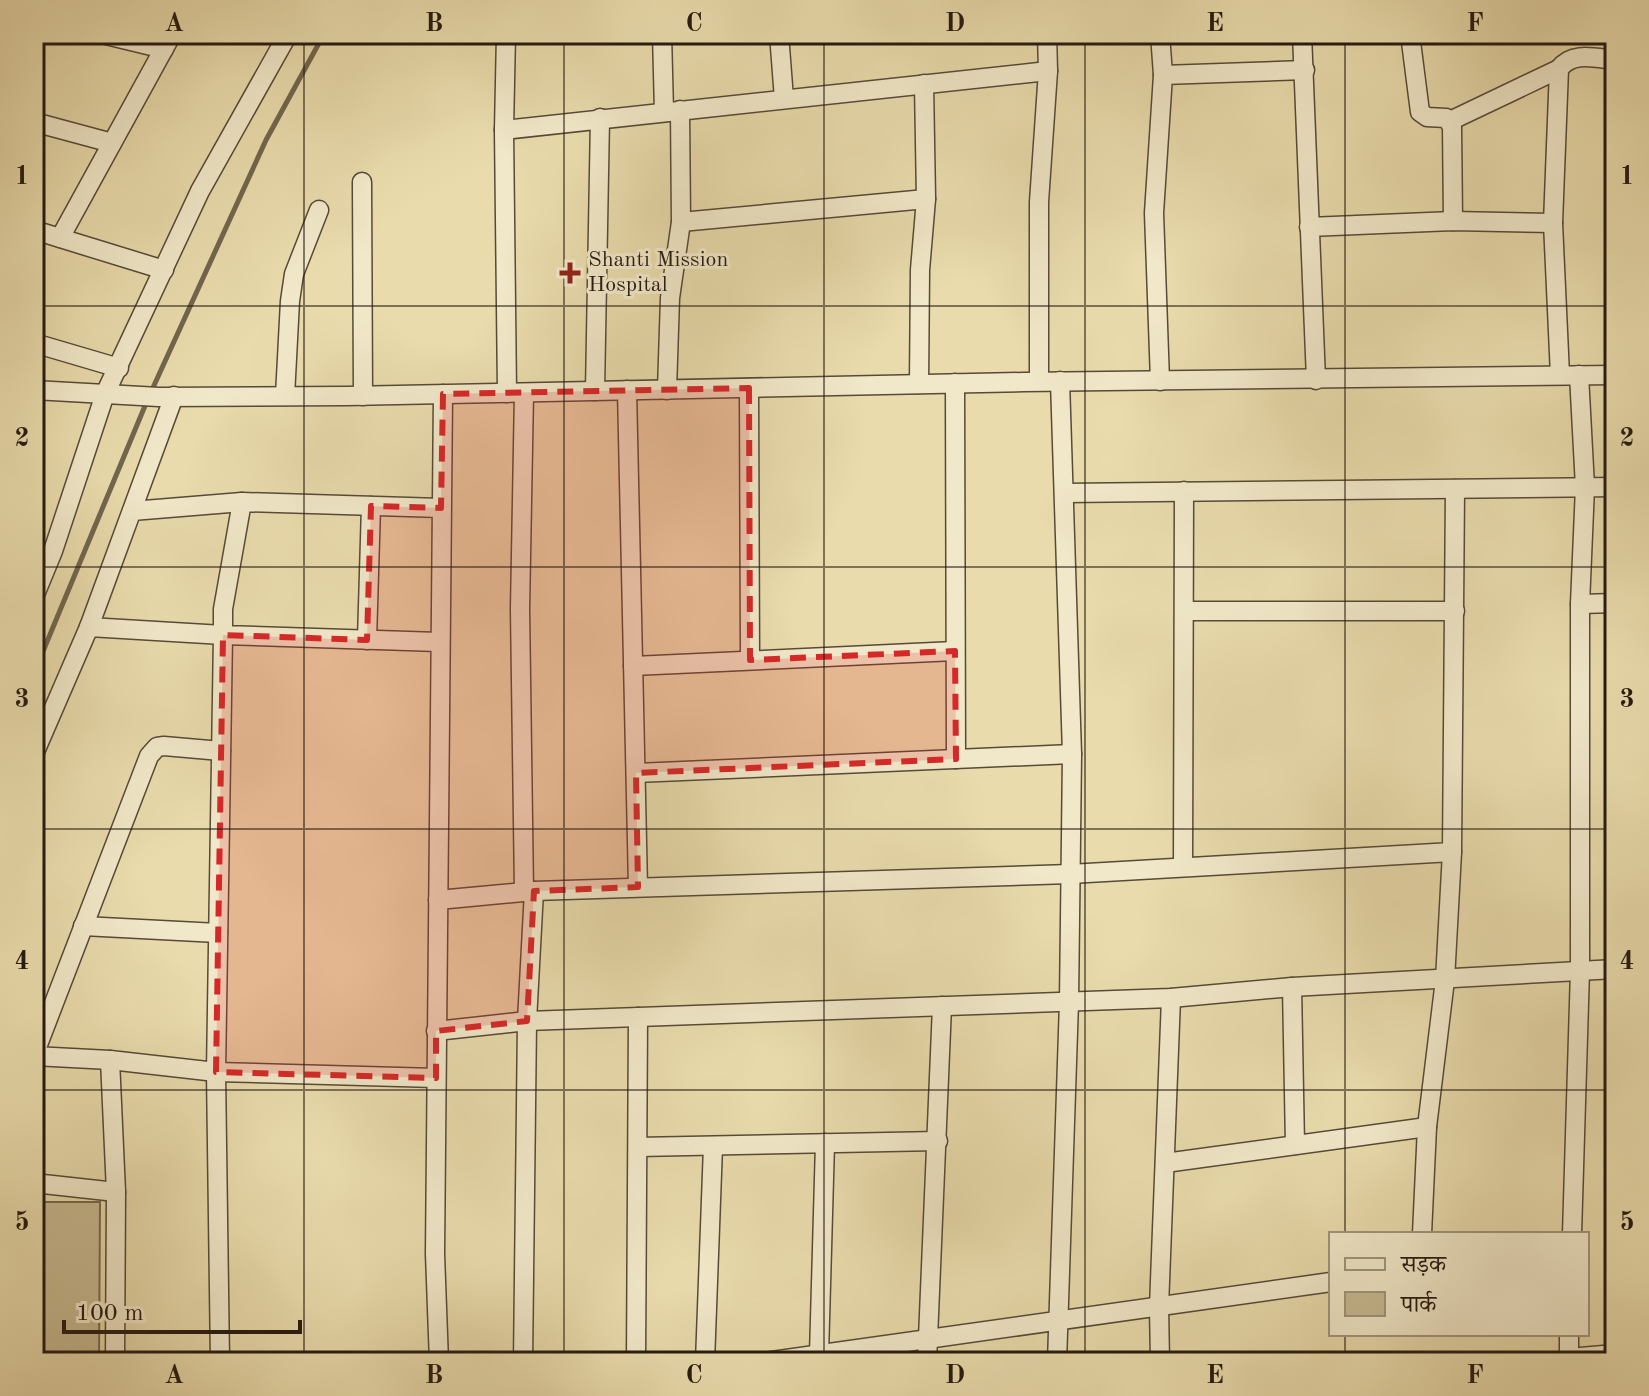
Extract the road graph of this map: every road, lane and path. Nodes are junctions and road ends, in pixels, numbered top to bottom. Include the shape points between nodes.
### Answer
1 (102, 34) edge
2 (288, 34) edge
3 (506, 34) edge
4 (662, 34) edge
5 (779, 34) edge
6 (1047, 34) edge
7 (1160, 34) edge
8 (1302, 34) edge
9 (1410, 34) edge
10 (168, 42) edge
11 (1615, 60) edge
12 (1559, 69) junction
13 (1305, 70) junction
14 (1048, 71) junction
15 (1163, 75) junction
16 (924, 84) junction
17 (784, 99) junction
18 (672, 111) junction
19 (600, 118) junction
20 (1450, 121) junction
21 (34, 122) edge
22 (504, 130) junction
23 (112, 143) junction
24 (362, 182) dead end
25 (926, 199) junction
26 (319, 210) dead end
27 (1453, 221) junction
28 (681, 222) junction
29 (1553, 223) junction
30 (1309, 227) junction
31 (34, 230) edge
32 (60, 238) junction
33 (164, 270) junction
34 (34, 343) edge
35 (119, 368) junction
36 (1560, 375) junction
37 (1579, 375) junction
38 (1615, 375) edge
39 (1316, 380) junction
40 (1039, 381) junction
41 (1060, 381) junction
42 (1160, 381) junction
43 (955, 383) junction
44 (919, 384) junction
45 (749, 388) junction
46 (34, 390) edge
47 (627, 390) junction
48 (667, 390) junction
49 (595, 391) junction
50 (516, 393) junction
51 (443, 394) junction
52 (107, 395) junction
53 (167, 396) junction
54 (285, 396) junction
55 (363, 396) junction
56 (1585, 487) junction
57 (1615, 487) edge
58 (1455, 489) junction
59 (1184, 491) junction
60 (1065, 493) junction
61 (242, 502) junction
62 (371, 506) junction
63 (441, 508) junction
64 (132, 511) junction
65 (34, 546) edge
66 (53, 551) junction
67 (34, 597) edge
68 (1615, 603) edge
69 (1580, 604) junction
70 (1185, 611) junction
71 (1455, 611) junction
72 (89, 627) junction
73 (223, 635) junction
74 (367, 640) junction
75 (439, 642) junction
76 (955, 651) junction
77 (750, 660) junction
78 (633, 666) junction
79 (221, 751) junction
80 (34, 754) edge
81 (1072, 754) junction
82 (956, 759) junction
83 (636, 773) junction
84 (1452, 852) junction
85 (1183, 867) junction
86 (1070, 874) junction
87 (638, 887) junction
88 (529, 891) junction
89 (438, 900) junction
90 (83, 926) junction
91 (218, 933) junction
92 (1615, 969) edge
93 (1580, 970) junction
94 (1445, 980) junction
95 (1292, 987) junction
96 (1171, 998) junction
97 (1069, 1002) junction
98 (942, 1006) junction
99 (638, 1017) junction
100 (527, 1021) junction
101 (436, 1031) junction
102 (34, 1056) edge
103 (110, 1060) junction
104 (216, 1072) junction
105 (436, 1078) junction
106 (1427, 1127) junction
107 (938, 1141) junction
108 (825, 1143) junction
109 (1295, 1145) junction
110 (713, 1146) junction
111 (638, 1147) junction
112 (1165, 1163) junction
113 (34, 1183) edge
114 (116, 1192) junction
115 (1422, 1232) edge
116 (1572, 1232) edge
117 (1329, 1282) edge
118 (1159, 1307) junction
119 (1059, 1321) junction
120 (1569, 1336) edge
121 (927, 1340) junction
122 (1615, 1354) edge
123 (819, 1355) junction
124 (1569, 1360) edge
125 (115, 1362) edge
126 (220, 1362) edge
127 (439, 1362) edge
128 (523, 1362) edge
129 (636, 1362) edge
130 (705, 1362) edge
131 (765, 1362) edge
132 (927, 1362) edge
133 (1057, 1362) edge
134 (1160, 1362) edge

1 - 10 street
2 - 33 street via 200,191
3 - 22 street
4 - 18 street
5 - 17 street
6 - 14 street
7 - 15 street
8 - 13 street
9 - 20 street via 1420,112
10 - 23 street
11 - 12 street via 1574,57
12 - 20 street
12 - 29 street
13 - 15 street
13 - 30 street
14 - 16 street
14 - 40 street via 1039,202
15 - 42 street via 1154,213
16 - 17 street
16 - 25 street
17 - 18 street
18 - 19 street
18 - 28 street
19 - 22 street
19 - 49 street
20 - 27 street
21 - 23 street
22 - 50 street
23 - 32 street
24 - 55 street
25 - 28 street
25 - 44 street
26 - 54 street via 292,286
27 - 29 street
27 - 30 street
28 - 48 street via 670,298
29 - 36 street
30 - 39 street
31 - 32 street
32 - 33 street
33 - 35 street
34 - 35 street
35 - 52 street
36 - 37 street
36 - 39 street
37 - 38 street
37 - 56 street
39 - 42 street
40 - 41 street
40 - 43 street
41 - 42 street
41 - 60 street
43 - 44 street
43 - 76 street
44 - 45 street
45 - 48 street
45 - 77 street
46 - 52 street
47 - 48 street
47 - 49 street
47 - 78 street
49 - 50 street
50 - 51 street
50 - 88 street
51 - 55 street
51 - 63 street
52 - 53 street
52 - 66 street
53 - 54 street
53 - 64 street
54 - 55 street
56 - 57 street
56 - 58 street
56 - 69 street
58 - 59 street
58 - 71 street
59 - 60 street
59 - 70 street
60 - 81 street
61 - 62 street
61 - 64 street
61 - 73 street
62 - 63 street
62 - 74 street
63 - 75 street
64 - 72 street
65 - 66 street
66 - 67 street
68 - 69 street
69 - 93 street
70 - 71 street
70 - 85 street
71 - 84 street
72 - 73 street
72 - 80 street
73 - 74 street
73 - 79 street
74 - 75 street
75 - 89 street
76 - 77 street
76 - 82 street
77 - 78 street
78 - 83 street
79 - 90 street via 154,749
79 - 91 street
81 - 82 street
81 - 86 street
82 - 83 street
83 - 87 street
84 - 85 street
84 - 94 street
85 - 86 street
86 - 87 street
86 - 97 street
87 - 88 street
88 - 89 street
88 - 100 street
89 - 101 street
90 - 91 street
90 - 102 street
91 - 104 street
92 - 93 street
93 - 94 street
93 - 116 street
94 - 95 street
94 - 106 street
95 - 96 street
95 - 109 street
96 - 97 street
96 - 112 street
97 - 98 street
97 - 119 street
98 - 99 street
98 - 107 street
99 - 100 street
99 - 111 street
100 - 101 street
100 - 128 street
101 - 105 street
102 - 103 street
103 - 104 street
103 - 114 street
104 - 105 street
104 - 126 street
105 - 127 street
106 - 109 street
106 - 115 street
107 - 108 street
107 - 121 street
108 - 110 street
108 - 123 street
109 - 112 street
110 - 111 street
110 - 130 street
111 - 129 street
112 - 118 street
113 - 114 street
114 - 125 street
117 - 118 street
118 - 119 street
118 - 134 street
119 - 121 street
119 - 133 street
120 - 124 street
121 - 123 street
121 - 132 street
122 - 124 street
123 - 131 street

